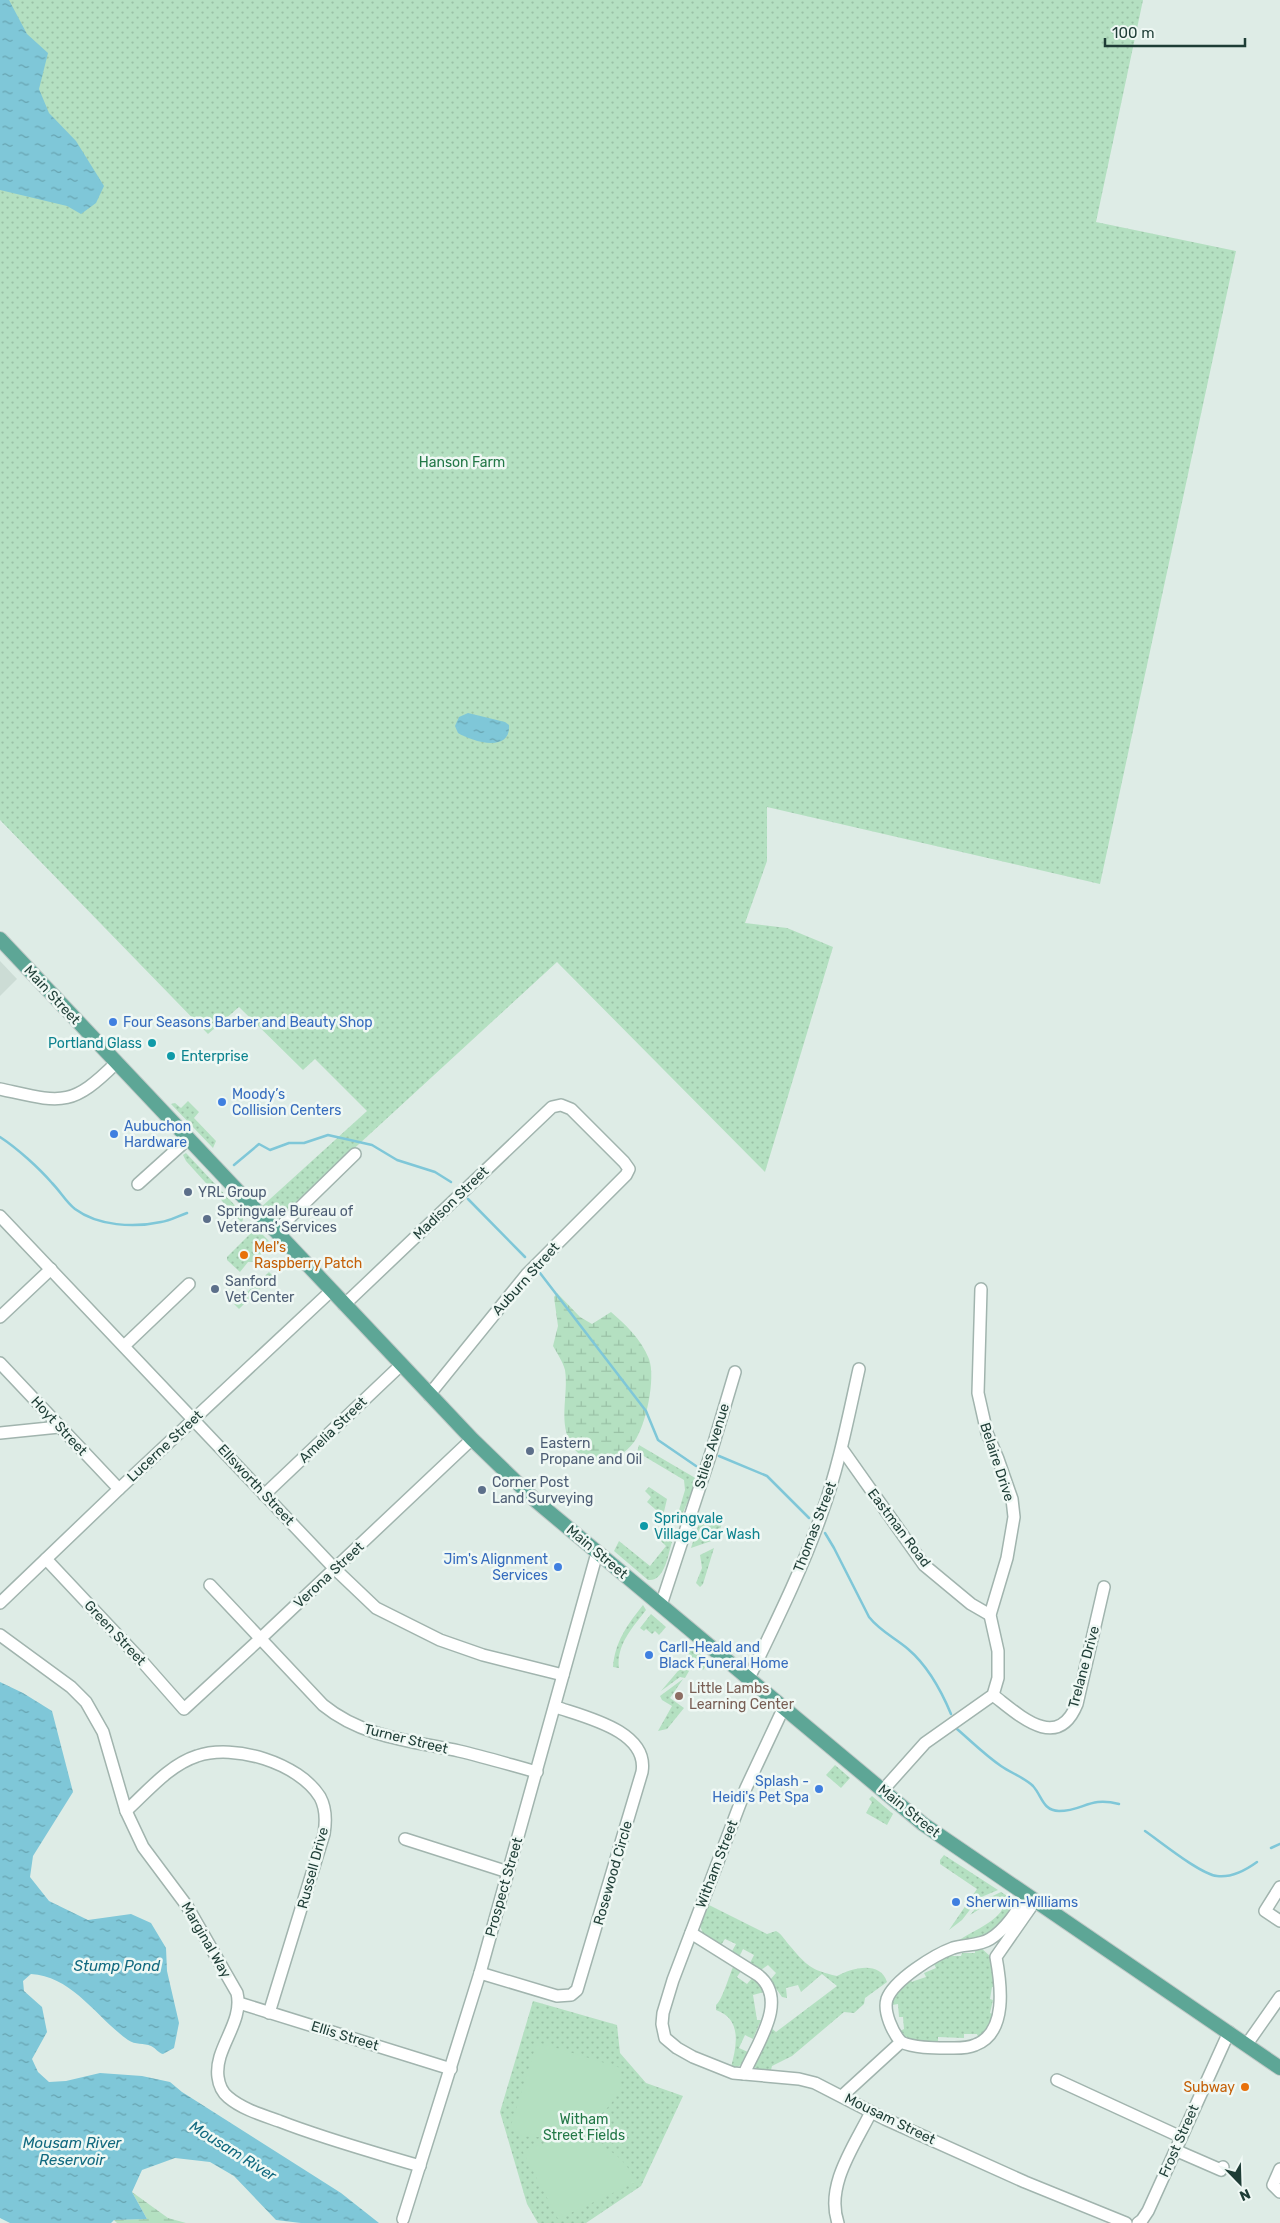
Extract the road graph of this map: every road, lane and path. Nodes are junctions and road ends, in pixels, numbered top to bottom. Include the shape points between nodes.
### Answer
1 (0, 939) edge
2 (116, 1063) junction
3 (0, 1088) edge
4 (188, 1138) junction
5 (355, 1154) dead end
6 (629, 1169) joint
7 (138, 1184) dead end
8 (0, 1216) edge
9 (276, 1231) junction
10 (51, 1269) junction
11 (189, 1284) dead end
12 (981, 1289) dead end
13 (331, 1291) junction
14 (344, 1305) junction
15 (0, 1317) edge
16 (124, 1346) junction
17 (0, 1363) edge
18 (401, 1365) junction
19 (859, 1369) dead end
20 (735, 1372) dead end
21 (430, 1395) junction
22 (194, 1420) junction
23 (59, 1428) junction
24 (0, 1434) edge
25 (472, 1439) junction
26 (842, 1449) junction
27 (118, 1489) junction
28 (264, 1495) junction
29 (597, 1553) junction
30 (46, 1559) junction
31 (335, 1569) junction
32 (210, 1585) dead end
33 (1104, 1587) dead end
34 (0, 1603) edge
35 (661, 1605) junction
36 (990, 1615) junction
37 (0, 1635) edge
38 (260, 1640) junction
39 (563, 1675) junction
40 (749, 1678) junction
41 (993, 1695) junction
42 (556, 1707) junction
43 (784, 1707) junction
44 (184, 1709) joint
45 (537, 1772) junction
46 (883, 1790) junction
47 (126, 1811) junction
48 (405, 1838) dead end
49 (508, 1872) junction
50 (1280, 1887) edge
51 (1031, 1898) junction
52 (1280, 1921) edge
53 (691, 1933) junction
54 (979, 1944) junction
55 (996, 1958) junction
56 (480, 1973) junction
57 (1280, 1997) edge
58 (238, 2003) junction
59 (269, 2012) junction
60 (662, 2024) joint
61 (1229, 2032) junction
62 (901, 2042) junction
63 (1247, 2044) junction
64 (1280, 2068) edge
65 (451, 2069) junction
66 (744, 2074) junction
67 (1058, 2080) dead end
68 (842, 2096) junction
69 (871, 2112) junction
70 (1181, 2137) junction
71 (1175, 2150) junction
72 (420, 2166) junction
73 (1223, 2167) dead end
74 (1280, 2169) edge
75 (1276, 2188) edge
76 (403, 2219) dead end
77 (838, 2223) edge
78 (1126, 2223) edge
79 (1139, 2223) edge

1 - 2 main road, Main Street
2 - 3 street via 88,1089 62,1099 41,1098
2 - 4 main road, Main Street
4 - 7 street
4 - 9 main road, Main Street
5 - 9 street
6 - 14 street, Madison Street via 571,1109 561,1105 549,1110
6 - 21 street, Auburn Street via 624,1178 527,1274
8 - 10 street, Ellsworth Street
9 - 13 main road, Main Street
10 - 15 street
10 - 16 street, Ellsworth Street
11 - 16 street
12 - 36 street, Belaire Drive via 978,1393 986,1433 1012,1499 1014,1517 1007,1558
13 - 14 main road, Main Street
13 - 22 street, Lucerne Street
14 - 18 main road, Main Street
16 - 22 street, Ellsworth Street
17 - 23 street, Hoyt Street
18 - 21 main road, Main Street
18 - 28 street, Amelia Street
19 - 26 street, Thomas Street
20 - 35 street, Stiles Avenue
21 - 25 main road, Main Street
22 - 27 street, Lucerne Street
22 - 28 street, Ellsworth Street
23 - 24 street
23 - 27 street, Hoyt Street
25 - 29 main road, Main Street via 523,1490
25 - 31 street, Verona Street
26 - 36 street, Eastman Road via 924,1564 971,1604
26 - 40 street, Thomas Street via 813,1537
27 - 30 street, Lucerne Street
28 - 31 street, Ellsworth Street
29 - 35 main road, Main Street
29 - 39 street, Prospect Street
30 - 34 street, Lucerne Street
30 - 44 street, Green Street
31 - 38 street, Verona Street
31 - 39 street, Ellsworth Street via 382,1612 440,1640 483,1655
32 - 38 street, Turner Street
33 - 41 street, Trelane Drive via 1077,1704 1067,1720 1055,1727 1042,1728
35 - 40 main road, Main Street
36 - 41 street, Belaire Drive via 998,1652 998,1678
37 - 47 street, Marginal Way via 71,1687 86,1702 103,1732
38 - 44 street, Verona Street
38 - 45 street, Turner Street via 323,1705 353,1725 371,1733
39 - 42 street, Prospect Street
40 - 43 main road, Main Street
41 - 46 street via 925,1743
42 - 45 street, Prospect Street
42 - 56 street, Rosewood Circle via 599,1721 629,1739 643,1760 640,1779 577,1990 571,1995 557,1996
43 - 46 main road, Main Street
43 - 53 street, Witham Street via 746,1788
45 - 49 street, Prospect Street
46 - 51 main road, Main Street via 947,1842
47 - 58 street, Marginal Way via 143,1847 196,1921 237,1993
47 - 59 street, Russell Drive via 183,1762 217,1751 247,1755 292,1771 320,1798 325,1814 324,1834
48 - 49 street
49 - 56 street, Prospect Street
50 - 52 street via 1265,1911
51 - 54 street via 1004,1927
51 - 55 street
51 - 61 main road, Main Street
53 - 60 street, Witham Street via 673,1980
53 - 66 street via 758,1975 771,1992 771,2013
54 - 55 street
54 - 62 street via 936,1955 890,1994 886,2009
55 - 62 street via 1000,2007 992,2029 982,2041 962,2048 936,2048
56 - 65 street, Prospect Street
57 - 63 street
58 - 59 street, Ellis Street
58 - 72 street via 218,2067 219,2084 228,2097 254,2112 310,2133
59 - 65 street, Ellis Street
60 - 66 street, Mousam Street via 665,2038 677,2048 718,2068
61 - 63 main road, Main Street
61 - 70 street, Frost Street
62 - 68 street
63 - 64 main road, Main Street
65 - 72 street, Prospect Street
66 - 68 street, Mousam Street via 799,2078
67 - 70 street
68 - 69 street, Mousam Street
69 - 77 street via 836,2187
69 - 78 street, Mousam Street via 1024,2182
70 - 71 street, Frost Street
71 - 73 street via 1221,2170
71 - 79 street, Frost Street via 1148,2211
72 - 76 street, Prospect Street
74 - 75 street

